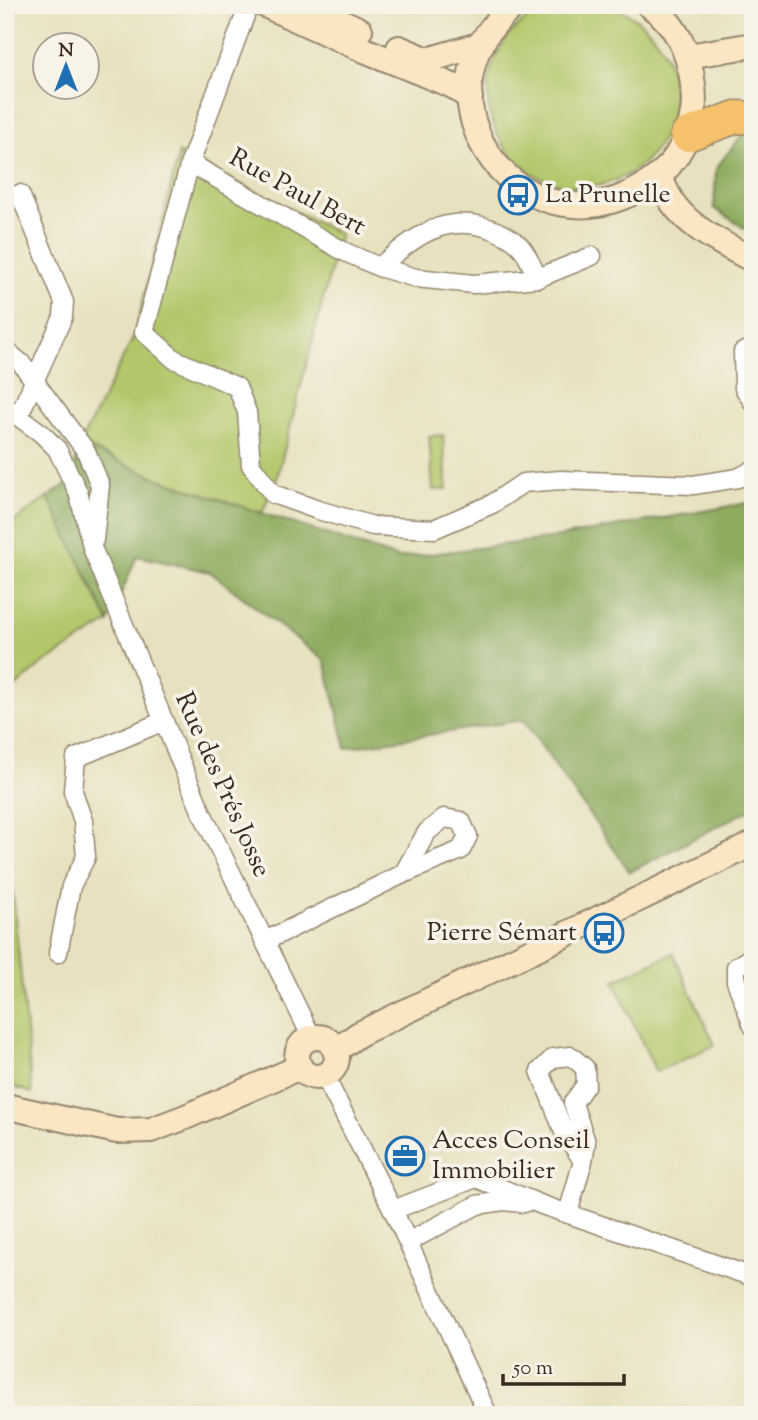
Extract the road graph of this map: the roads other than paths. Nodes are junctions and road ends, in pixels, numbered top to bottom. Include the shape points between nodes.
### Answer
1 (248, 5) edge
2 (265, 5) edge
3 (293, 5) edge
4 (308, 5) edge
5 (515, 5) edge
6 (649, 5) edge
7 (353, 27) junction
8 (482, 44) junction
9 (753, 46) edge
10 (688, 56) junction
11 (470, 99) junction
12 (753, 118) edge
13 (687, 135) junction
14 (190, 163) junction
15 (659, 176) junction
16 (5, 199) edge
17 (592, 256) dead end
18 (753, 260) edge
19 (379, 267) junction
20 (538, 278) junction
21 (753, 348) edge
22 (5, 350) edge
23 (33, 381) junction
24 (753, 402) edge
25 (12, 411) edge
26 (753, 470) edge
27 (93, 550) junction
28 (164, 721) junction
29 (753, 844) edge
30 (403, 874) dead end
31 (265, 941) junction
32 (58, 953) dead end
33 (753, 956) edge
34 (753, 1026) edge
35 (312, 1038) junction
36 (335, 1051) junction
37 (300, 1067) junction
38 (324, 1075) junction
39 (5, 1106) edge
40 (583, 1161) junction
41 (542, 1205) junction
42 (393, 1210) junction
43 (568, 1213) junction
44 (408, 1242) junction
45 (753, 1278) edge
46 (488, 1415) edge

1 - 14 street
2 - 11 street via 453,86
3 - 7 street via 334,26
4 - 7 street
5 - 8 street
6 - 10 street via 675,30
7 - 8 street via 428,60
8 - 11 street via 470,80
9 - 10 street
10 - 13 street via 694,109
11 - 15 street via 480,142 492,162 514,184 542,199 573,206 604,205 634,194
12 - 13 highway via 736,117
13 - 15 street
14 - 19 street, Rue Paul Bert
14 - 26 street via 144,332 174,359 237,387 247,412 251,465 273,494 364,524 434,529 492,504 523,483 692,485 738,478
15 - 18 street via 683,215
16 - 23 street via 20,194 64,303 63,317
17 - 20 street, Rue Paul Bert
19 - 20 street, Rue Paul Bert via 416,278 474,284
19 - 20 street, Rue Paul Bert via 411,240 446,223 472,223 494,229 520,245
21 - 24 street via 743,352 744,388
22 - 23 street, Rue des Prés Josse
23 - 25 street
23 - 27 street, Rue des Prés Josse via 86,451 100,485
25 - 27 street, Rue des Prés Josse via 57,449 78,492
27 - 28 street, Rue des Prés Josse
28 - 31 street, Rue des Prés Josse via 201,811
28 - 32 street via 76,758 73,791 83,821 86,857 71,886
29 - 36 street via 359,1034
30 - 31 street
31 - 35 street, Rue des Prés Josse
33 - 34 street via 736,967 736,981
35 - 36 street via 323,1038
35 - 37 street via 298,1049
36 - 38 street via 333,1068
37 - 38 street via 308,1075
37 - 39 street via 151,1130 117,1131
38 - 42 street
40 - 40 street via 564,1132 540,1071 552,1058 571,1056 585,1068 586,1084 573,1104 586,1142
40 - 43 street
41 - 42 street via 476,1178
41 - 43 street
41 - 44 street via 477,1205
42 - 44 street
43 - 45 street
44 - 46 street

